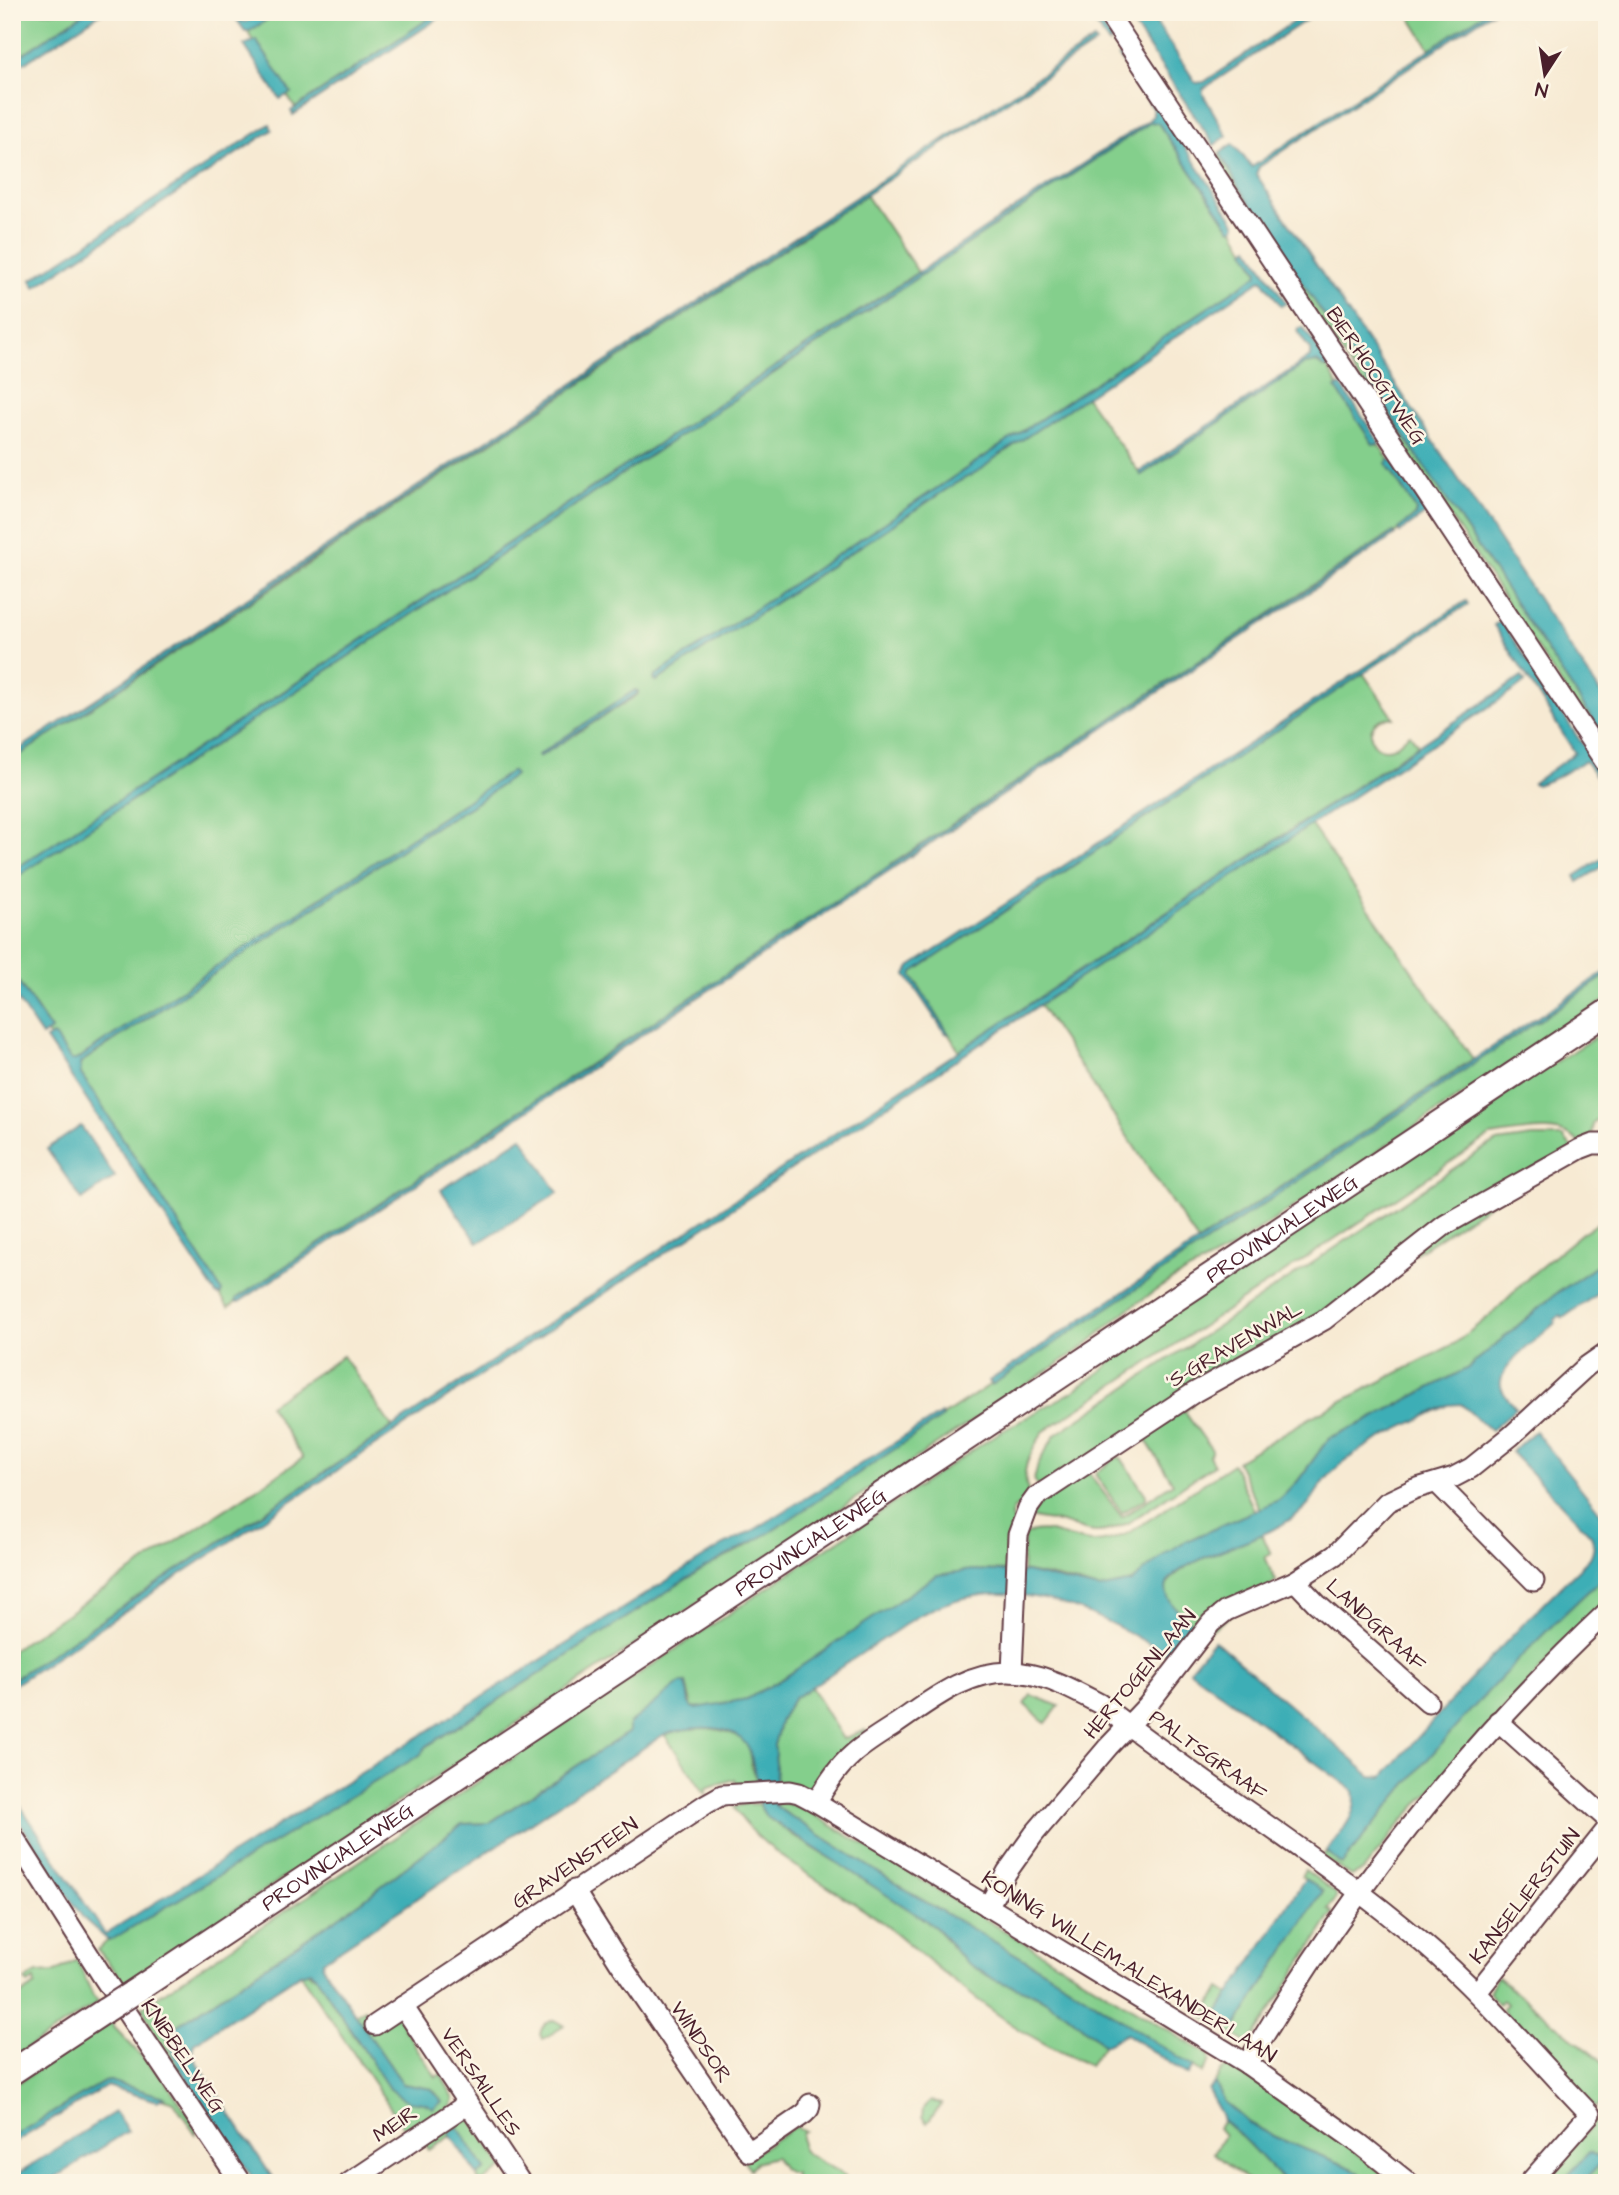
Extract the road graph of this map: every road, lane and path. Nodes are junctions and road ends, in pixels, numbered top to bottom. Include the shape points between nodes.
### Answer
1 (1107, 12) edge
2 (1607, 765) edge
3 (1607, 1012) edge
4 (1607, 1144) edge
5 (1604, 1360) edge
6 (1437, 1483) junction
7 (1295, 1581) junction
8 (1534, 1581) dead end
9 (1607, 1612) edge
10 (1012, 1672) junction
11 (1428, 1702) dead end
12 (1498, 1721) junction
13 (1129, 1726) junction
14 (816, 1802) junction
15 (1607, 1819) edge
16 (1607, 1829) edge
17 (12, 1834) edge
18 (574, 1890) junction
19 (1358, 1892) junction
20 (988, 1907) junction
21 (1478, 1991) junction
22 (403, 2006) junction
23 (375, 2025) dead end
24 (1247, 2063) junction
25 (12, 2072) edge
26 (467, 2104) junction
27 (810, 2104) dead end
28 (241, 2183) edge
29 (349, 2183) edge
30 (521, 2183) edge
31 (1409, 2183) edge
32 (1529, 2183) edge

1 - 2 street, BIERHOOGTWEG
3 - 25 main road, PROVINCIALEWEG, bridge
4 - 10 street, 'S-GRAVENWAL via 1580,1149 1445,1225 1324,1320 1195,1392 1036,1497 1018,1535
5 - 6 street, HERTOGENLAAN via 1471,1468
6 - 7 street, HERTOGENLAAN via 1387,1502 1335,1555
6 - 8 street
7 - 11 street, LANDGRAAF
7 - 13 street, HERTOGENLAAN via 1226,1611 1211,1623
9 - 12 street
10 - 13 street, PALTSGRAAF via 1070,1688
10 - 14 street, PALTSGRAAF via 992,1672 946,1690 850,1756
12 - 15 street
12 - 19 street
13 - 19 street, PALTSGRAAF
13 - 20 street, HERTOGENLAAN via 1034,1834
14 - 18 street, GRAVENSTEEN via 799,1793 779,1791 722,1796
14 - 20 street, KONING WILLEM-ALEXANDERLAAN
16 - 21 street, KANSELIERSTUIN
17 - 28 street, KNIBBELWEG
18 - 22 street, GRAVENSTEEN
18 - 27 street, WINDSOR via 749,2152 804,2114
19 - 21 street, PALTSGRAAF
19 - 24 street
20 - 24 street, KONING WILLEM-ALEXANDERLAAN
21 - 32 street, PALTSGRAAF via 1590,2114
22 - 23 street, GRAVENSTEEN
22 - 26 street, VERSAILLES
24 - 31 street, KONING WILLEM-ALEXANDERLAAN
26 - 29 street, MEIR
26 - 30 street, VERSAILLES

